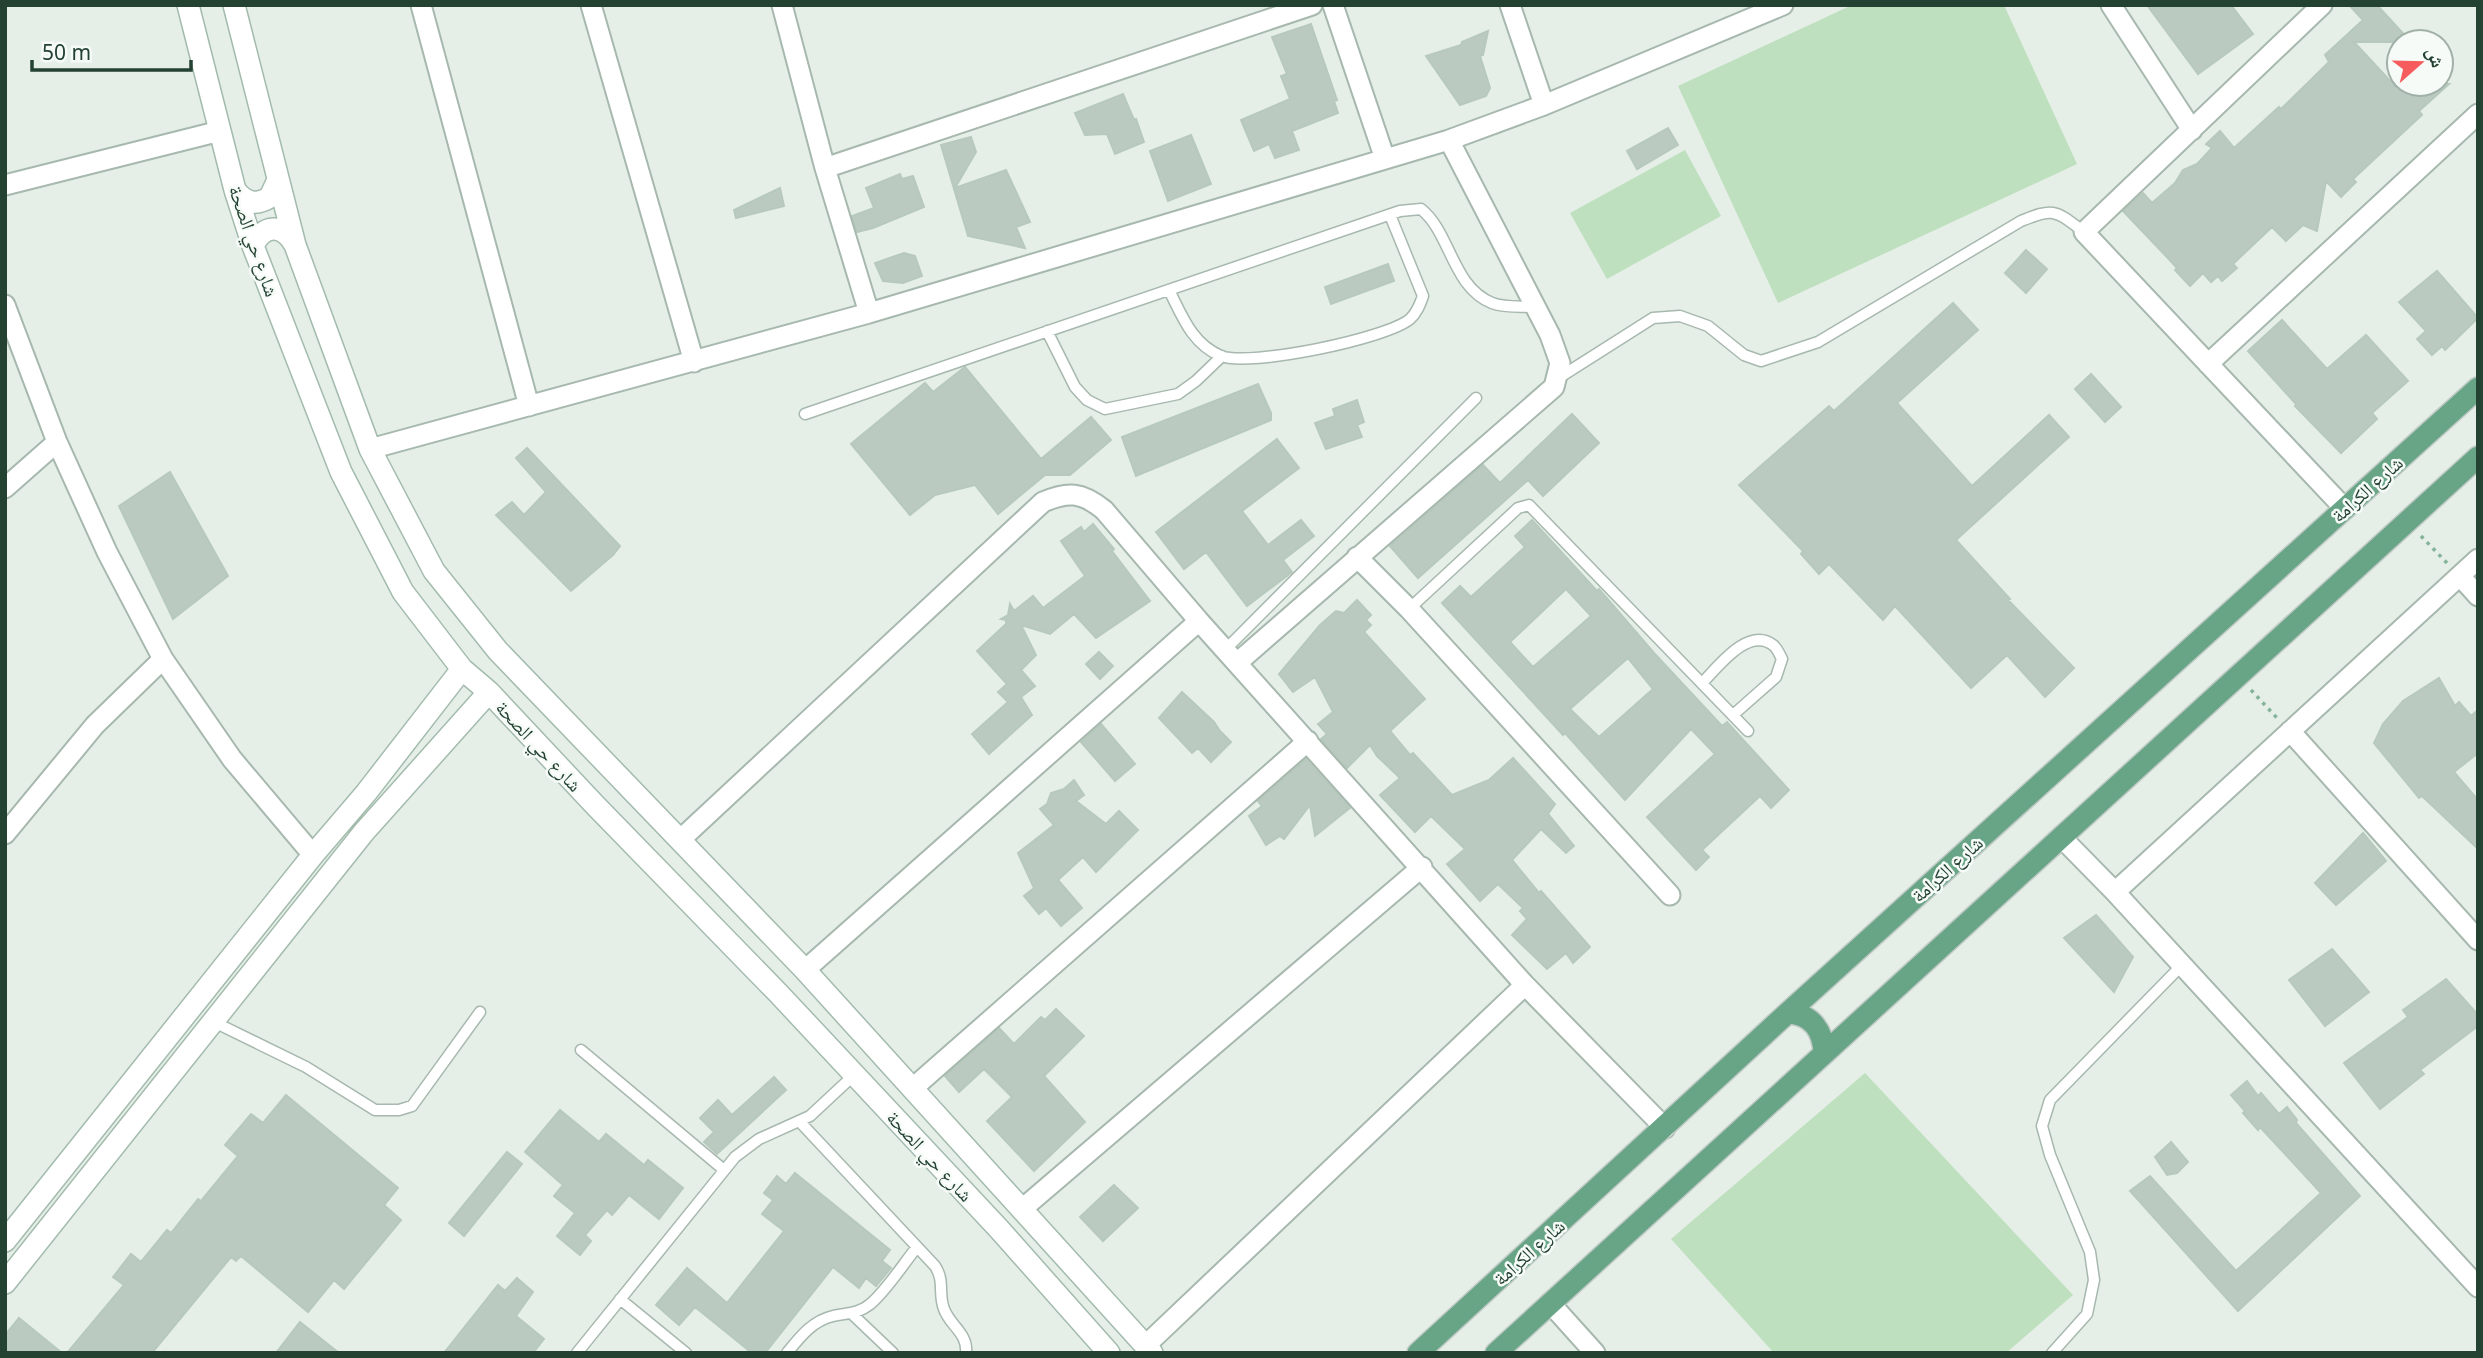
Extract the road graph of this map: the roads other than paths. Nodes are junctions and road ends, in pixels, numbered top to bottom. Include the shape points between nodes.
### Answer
1 (188, 5) edge
2 (233, 5) edge
3 (421, 5) edge
4 (591, 5) edge
5 (782, 5) edge
6 (1312, 5) edge
7 (1333, 5) edge
8 (1510, 5) edge
9 (1783, 5) edge
10 (2111, 5) edge
11 (2322, 5) edge
12 (1544, 105) junction
13 (2478, 114) edge
14 (2192, 130) junction
15 (220, 131) junction
16 (1449, 140) junction
17 (1385, 159) junction
18 (825, 167) junction
19 (277, 182) junction
20 (5, 185) edge
21 (235, 190) junction
22 (1390, 215) junction
23 (2084, 232) junction
24 (295, 245) junction
25 (253, 246) junction
26 (1169, 290) junction
27 (5, 305) edge
28 (1535, 307) junction
29 (869, 313) junction
30 (1047, 331) junction
31 (1222, 356) junction
32 (694, 362) junction
33 (2208, 364) junction
34 (1556, 379) junction
35 (2478, 388) edge
36 (1476, 398) dead end
37 (529, 406) junction
38 (805, 414) dead end
39 (57, 442) junction
40 (370, 449) junction
41 (2478, 457) edge
42 (5, 488) edge
43 (2345, 509) junction
44 (1357, 557) junction
45 (2478, 559) edge
46 (2460, 576) junction
47 (2478, 596) edge
48 (1409, 609) junction
49 (1199, 621) junction
50 (1231, 656) junction
51 (163, 659) junction
52 (462, 669) junction
53 (1702, 683) junction
54 (489, 692) junction
55 (1733, 715) junction
56 (1748, 731) dead end
57 (2290, 731) junction
58 (1308, 741) junction
59 (366, 793) junction
60 (385, 807) junction
61 (348, 815) junction
62 (364, 832) junction
63 (5, 834) edge
64 (2061, 838) junction
65 (681, 839) junction
66 (313, 855) junction
67 (1422, 867) junction
68 (2115, 892) junction
69 (1671, 895) dead end
70 (2478, 940) edge
71 (2182, 965) junction
72 (805, 970) junction
73 (1525, 985) junction
74 (480, 1012) dead end
75 (1788, 1013) junction
76 (847, 1017) junction
77 (214, 1022) junction
78 (825, 1041) junction
79 (581, 1050) dead end
80 (878, 1050) junction
81 (1824, 1053) junction
82 (855, 1074) junction
83 (913, 1088) junction
84 (800, 1122) junction
85 (1665, 1128) junction
86 (724, 1170) junction
87 (1022, 1209) junction
88 (5, 1241) edge
89 (917, 1247) junction
90 (5, 1283) edge
91 (2478, 1287) edge
92 (620, 1299) junction
93 (1550, 1303) junction
94 (851, 1313) junction
95 (1148, 1349) edge
96 (577, 1353) edge
97 (686, 1353) edge
98 (787, 1353) edge
99 (893, 1353) edge
100 (966, 1353) edge
101 (1109, 1353) edge
102 (1418, 1353) edge
103 (1496, 1353) edge
104 (1595, 1353) edge
105 (2052, 1353) edge

1 - 15 main road, شارع حي الصحة
2 - 19 main road, شارع حي الصحة
3 - 37 street
4 - 32 street
5 - 18 street
6 - 18 street
7 - 17 street
8 - 12 street
9 - 12 street
10 - 14 street
11 - 14 street
12 - 16 street
13 - 33 street
14 - 23 street
15 - 20 street
15 - 21 main road, شارع حي الصحة
16 - 17 street
16 - 28 street
17 - 29 street
18 - 29 street
19 - 21 main road via 270,197 255,203
19 - 24 main road, شارع حي الصحة
21 - 25 main road, شارع حي الصحة
22 - 26 lane
22 - 28 lane via 1421,209 1431,217 1477,295 1493,304
22 - 31 lane via 1423,296 1412,318 1348,344 1241,360
23 - 33 street
23 - 34 lane via 2057,212 2040,213 1818,342 1761,361 1744,355 1708,326 1681,316 1653,318
24 - 25 main road via 290,236 273,229 264,231
24 - 40 main road, شارع حي الصحة
25 - 52 main road, شارع حي الصحة via 341,472 403,592
26 - 30 lane
26 - 31 lane via 1199,343
27 - 39 street
28 - 34 street via 1560,363
29 - 32 street
30 - 31 lane via 1074,387 1105,409 1178,394
30 - 38 lane
32 - 37 street
33 - 43 street
34 - 44 street via 1554,387 1527,413
35 - 43 main road, شارع الكرامة
36 - 50 lane
37 - 40 street
39 - 42 street
39 - 51 street
40 - 65 main road, شارع حي الصحة via 434,571 498,651
41 - 64 main road
43 - 75 main road, شارع الكرامة
44 - 48 street
44 - 50 street
45 - 46 street
46 - 47 street
46 - 57 street
48 - 53 lane via 1518,508 1529,505
48 - 69 street
49 - 50 street
49 - 65 street via 1104,510 1091,499 1058,495 1043,502
49 - 72 street
50 - 58 street
51 - 63 street via 87,734
51 - 66 street via 232,759
52 - 54 main road, شارع حي الصحة
52 - 59 main road
53 - 55 lane
53 - 55 lane via 1741,645 1757,639 1774,645 1782,659 1776,677
54 - 60 main road
54 - 78 main road, شارع حي الصحة
55 - 56 lane
57 - 68 street
57 - 70 street
58 - 67 street
58 - 83 street
59 - 60 main road via 371,806
59 - 61 main road
60 - 62 main road
61 - 62 main road via 362,818
61 - 66 main road
62 - 77 main road
64 - 68 street
64 - 81 main road
65 - 72 main road, شارع حي الصحة
66 - 88 main road
67 - 73 street
67 - 87 street
68 - 71 street
71 - 91 street
71 - 105 lane via 2050,1100 2042,1126 2090,1252 2094,1280 2087,1314
72 - 76 main road, شارع حي الصحة
73 - 85 street
73 - 95 street
74 - 77 lane via 412,1106 399,1110 376,1110 306,1067
75 - 81 main road via 1798,1013 1815,1024
75 - 85 main road, شارع الكرامة
76 - 78 main road via 851,1032 847,1039 840,1044
76 - 80 main road, شارع حي الصحة
77 - 90 main road
78 - 82 main road, شارع حي الصحة
79 - 86 lane
80 - 82 main road via 858,1054
80 - 83 main road, شارع حي الصحة
81 - 93 main road
82 - 84 lane
82 - 101 main road, شارع حي الصحة
83 - 87 main road, شارع حي الصحة
84 - 86 lane via 751,1144
84 - 89 lane
85 - 102 main road, شارع الكرامة
86 - 92 lane
87 - 95 main road, شارع حي الصحة
89 - 94 lane via 870,1305
89 - 100 lane via 939,1272 943,1306 965,1337
92 - 96 lane
92 - 97 lane
93 - 103 main road
93 - 104 street
94 - 98 lane via 819,1321
94 - 99 lane

